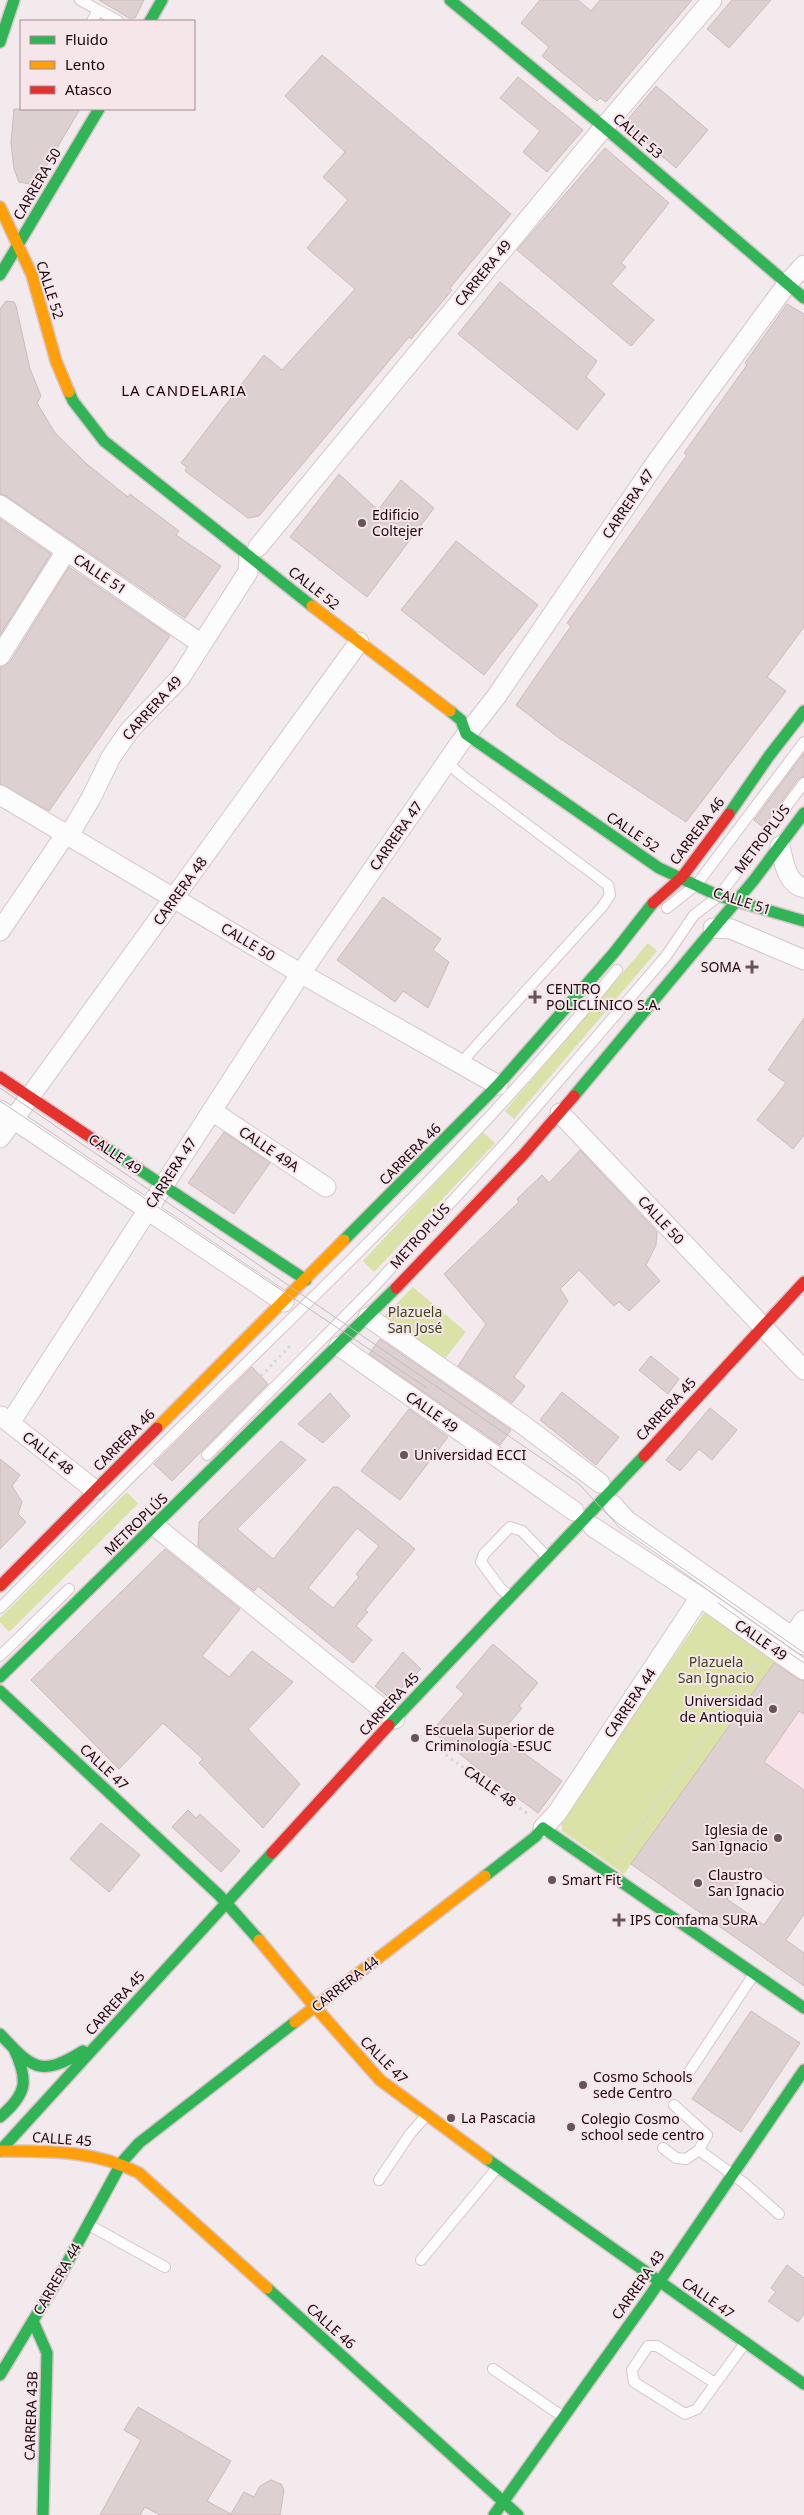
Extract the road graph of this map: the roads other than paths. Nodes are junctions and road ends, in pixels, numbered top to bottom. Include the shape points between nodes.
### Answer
1 (14, 0) edge
2 (80, 0) edge
3 (162, 0) edge
4 (450, 0) edge
5 (712, 0) edge
6 (98, 10) junction
7 (93, 20) edge
8 (116, 20) edge
9 (151, 20) edge
10 (0, 42) edge
11 (98, 110) edge
12 (604, 127) junction
13 (0, 206) edge
14 (19, 246) junction
15 (804, 265) edge
16 (0, 275) edge
17 (787, 284) junction
18 (804, 298) edge
19 (0, 505) edge
20 (66, 551) junction
21 (253, 552) junction
22 (360, 642) junction
23 (200, 643) junction
24 (0, 656) edge
25 (804, 711) edge
26 (466, 734) junction
27 (804, 742) edge
28 (448, 763) junction
29 (804, 783) edge
30 (0, 795) edge
31 (804, 813) edge
32 (65, 835) junction
33 (780, 846) junction
34 (682, 877) junction
35 (697, 884) junction
36 (804, 888) edge
37 (719, 896) junction
38 (174, 899) junction
39 (736, 901) junction
40 (658, 919) dead end
41 (804, 921) edge
42 (713, 928) junction
43 (0, 931) edge
44 (804, 960) edge
45 (623, 962) dead end
46 (301, 973) junction
47 (462, 1065) junction
48 (0, 1077) edge
49 (498, 1085) junction
50 (30, 1097) junction
51 (212, 1111) junction
52 (560, 1113) junction
53 (7, 1114) edge
54 (0, 1138) edge
55 (162, 1187) junction
56 (326, 1187) dead end
57 (306, 1280) junction
58 (804, 1282) edge
59 (284, 1302) junction
60 (368, 1317) junction
61 (762, 1327) junction
62 (339, 1346) junction
63 (804, 1370) edge
64 (5, 1419) edge
65 (197, 1465) dead end
66 (600, 1483) dead end
67 (96, 1490) junction
68 (613, 1505) dead end
69 (574, 1511) dead end
70 (592, 1527) dead end
71 (161, 1532) dead end
72 (548, 1558) junction
73 (78, 1581) dead end
74 (0, 1586) edge
75 (511, 1597) junction
76 (700, 1597) junction
77 (0, 1608) edge
78 (804, 1620) edge
79 (798, 1641) edge
80 (0, 1656) edge
81 (804, 1670) edge
82 (0, 1677) edge
83 (0, 1690) edge
84 (395, 1719) junction
85 (543, 1828) junction
86 (226, 1904) junction
87 (754, 1973) junction
88 (315, 2007) junction
89 (804, 2008) edge
90 (0, 2034) edge
91 (106, 2036) junction
92 (14, 2049) junction
93 (804, 2070) edge
94 (687, 2075) dead end
95 (674, 2104) dead end
96 (426, 2116) junction
97 (0, 2117) edge
98 (663, 2148) dead end
99 (699, 2150) junction
100 (0, 2151) edge
101 (122, 2162) junction
102 (498, 2167) junction
103 (732, 2175) junction
104 (379, 2180) dead end
105 (779, 2214) dead end
106 (88, 2224) junction
107 (421, 2260) dead end
108 (165, 2267) dead end
109 (659, 2282) junction
110 (32, 2321) junction
111 (745, 2343) junction
112 (493, 2370) dead end
113 (0, 2375) edge
114 (715, 2383) junction
115 (804, 2384) edge
116 (563, 2417) junction
117 (503, 2501) junction
118 (43, 2515) edge
119 (494, 2515) edge
120 (518, 2515) edge

1 - 10 main road
2 - 6 lane
3 - 9 main road
4 - 12 main road, CALLE 53
5 - 12 street, CARRERA 49
6 - 7 lane
6 - 8 lane
11 - 14 main road, CARRERA 50
12 - 17 main road, CALLE 53
12 - 21 street, CARRERA 49
13 - 14 main road, CALLE 52
14 - 16 main road, CARRERA 50
14 - 21 main road, CALLE 52 via 32,275 56,361 73,401 88,422 104,441
15 - 17 street, CARRERA 47
17 - 18 main road, CALLE 53
17 - 26 street, CARRERA 47 via 657,461 496,697
19 - 20 street, CALLE 51
20 - 23 street, CALLE 51
20 - 24 street
21 - 22 main road, CALLE 52
21 - 23 street, CARRERA 49 via 248,572
22 - 26 main road, CALLE 52 via 461,720
22 - 38 street, CARRERA 48
23 - 32 street, CARRERA 49 via 180,678 129,731 111,757 74,827
25 - 34 main road, CARRERA 46
26 - 28 street, CARRERA 47
26 - 34 main road, CALLE 52 via 631,850 659,868
27 - 35 lane, METROPLÚS
28 - 46 street, CARRERA 47
28 - 47 lane via 608,884 610,895 602,908
29 - 37 lane, METROPLÚS
30 - 32 street, CALLE 50
31 - 33 main road
32 - 38 street, CALLE 50
32 - 43 street, CARRERA 49
33 - 36 street via 788,875
33 - 39 main road
34 - 35 main road, CALLE 51
34 - 49 main road, CARRERA 46 via 657,898 613,954
35 - 37 main road, CALLE 51
35 - 40 lane, METROPLÚS via 668,906
37 - 39 main road, CALLE 51
37 - 65 lane, METROPLÚS via 694,915 666,956 540,1104 377,1283
38 - 46 street, CALLE 50
38 - 50 street, CARRERA 48
39 - 41 main road, CALLE 51
39 - 42 main road
42 - 44 street via 731,929
42 - 52 main road via 634,1028
45 - 77 lane via 534,1068 379,1233
46 - 47 street, CALLE 50
46 - 51 street, CARRERA 47
47 - 49 street, CALLE 50
48 - 50 main road, CALLE 49
49 - 57 main road, CARRERA 46
50 - 53 street, CARRERA 48
50 - 55 main road, CALLE 49
51 - 55 street, CARRERA 47
51 - 56 street, CALLE 49A
52 - 60 main road
52 - 61 street, CALLE 50
53 - 54 street, CARRERA 48
53 - 59 street, CALLE 49
55 - 57 main road, CALLE 49
55 - 64 street, CARRERA 47
57 - 59 main road, CARRERA 46
58 - 61 main road, CARRERA 45
59 - 67 main road, CARRERA 46
60 - 62 main road
60 - 66 street via 522,1424
61 - 63 street
61 - 72 main road, CARRERA 45
62 - 69 street, CALLE 49
62 - 82 main road
64 - 67 street, CALLE 48
67 - 74 main road, CARRERA 46
68 - 79 street, CALLE 49 via 626,1520
70 - 76 street, CALLE 49
71 - 84 street
72 - 75 main road, CARRERA 45
72 - 75 lane via 517,1527 510,1527 484,1554 481,1562 487,1572
73 - 80 lane
75 - 84 main road, CARRERA 45
76 - 81 street, CALLE 49
76 - 85 street, CARRERA 44 via 557,1812
78 - 79 street
83 - 86 main road, CALLE 47
84 - 86 main road, CARRERA 45
85 - 87 main road
85 - 88 main road, CARRERA 44
86 - 88 main road, CALLE 47
86 - 91 main road, CARRERA 45
87 - 89 main road
87 - 94 lane
88 - 96 main road, CALLE 47 via 380,2080
88 - 101 main road, CARRERA 44 via 139,2143
90 - 92 main road
91 - 92 main road via 68,2061 44,2068 33,2065
91 - 100 main road, CARRERA 45
92 - 97 main road via 26,2078 25,2088 20,2098
93 - 103 main road, CARRERA 43
95 - 99 lane via 707,2134
96 - 102 main road, CALLE 47
96 - 104 lane
98 - 99 lane via 676,2158 686,2159
99 - 103 lane
100 - 101 main road, CALLE 45 via 88,2154
101 - 106 main road, CARRERA 44
101 - 117 main road, CALLE 46 via 152,2184
102 - 107 lane
102 - 109 main road, CALLE 47
103 - 105 lane
103 - 109 main road, CARRERA 43
106 - 108 lane
106 - 110 main road, CARRERA 44
109 - 111 main road, CALLE 47
109 - 116 main road, CARRERA 43
110 - 113 main road, CARRERA 44
110 - 118 main road, CARRERA 43B via 47,2353
111 - 114 lane
111 - 115 main road, CALLE 47
112 - 116 lane
114 - 114 lane via 697,2409 685,2414 634,2382 632,2370 648,2346 657,2346
116 - 117 main road, CARRERA 43
117 - 119 main road, CARRERA 43
117 - 120 main road, CALLE 46

